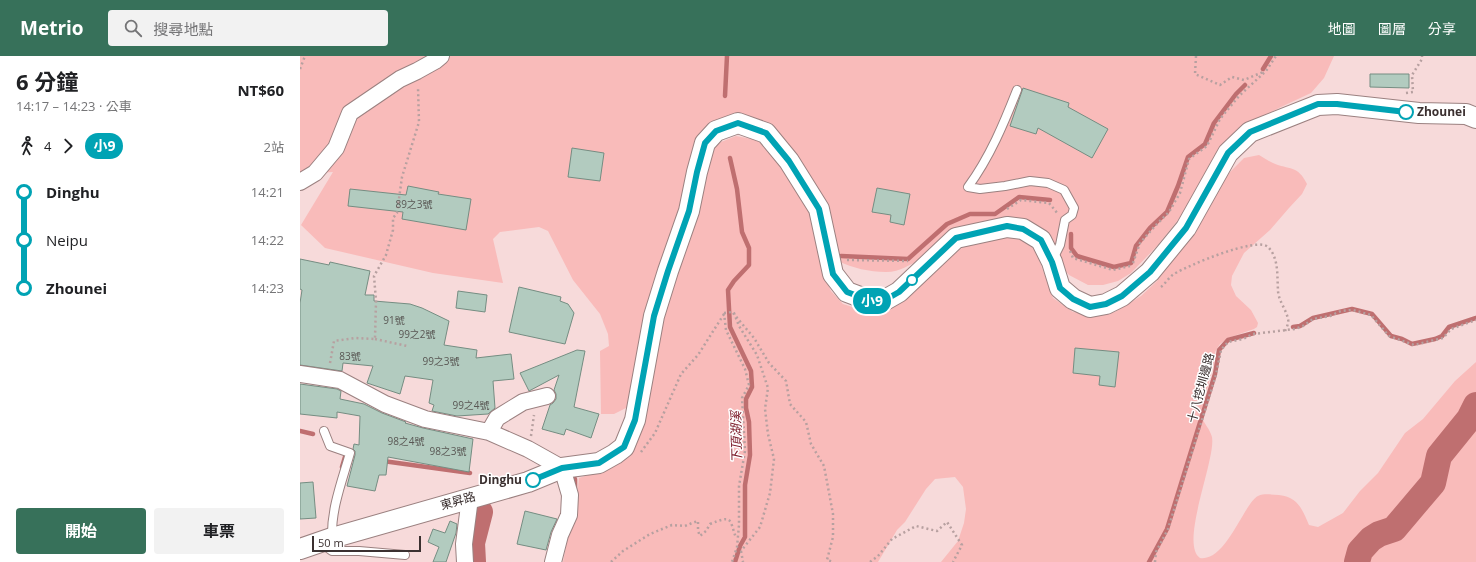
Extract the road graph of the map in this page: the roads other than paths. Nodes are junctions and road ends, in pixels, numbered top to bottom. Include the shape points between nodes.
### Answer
1 (441, 56) edge
2 (1017, 90) dead end
3 (1476, 118) edge
4 (300, 182) edge
5 (1052, 262) junction
6 (300, 374) edge
7 (541, 397) road end
8 (324, 432) dead end
9 (489, 432) junction
10 (562, 468) junction
11 (470, 498) junction
12 (326, 540) junction
13 (300, 549) edge
14 (405, 555) dead end
15 (465, 562) edge
16 (553, 562) edge

1 - 4 street via 400,79 350,113 336,148 315,173
2 - 5 lane via 985,161 968,186 980,190 1030,181 1048,183 1064,190 1074,208 1072,215 1064,220 1060,245
3 - 5 street via 1466,114 1419,113 1318,104 1250,132 1228,153 1186,228 1150,272 1122,296 1106,304 1090,307 1073,299 1060,288
5 - 10 street, 東昇路 via 1041,240 1023,229 1007,226 956,238 899,292 885,300 871,301 847,292 833,274 819,209 789,161 766,133 738,123 716,131 705,143 689,211 657,309 635,420 624,447 599,463
6 - 9 street via 340,380 385,404 425,419
7 - 9 street via 524,402 497,418
8 - 12 lane via 330,446 350,453
9 - 10 street via 528,449
10 - 11 street, 東昇路 via 528,482
10 - 16 street via 570,495 569,509
11 - 12 street, 東昇路
11 - 15 street via 464,544
12 - 13 street, 東昇路
12 - 14 lane via 332,551

